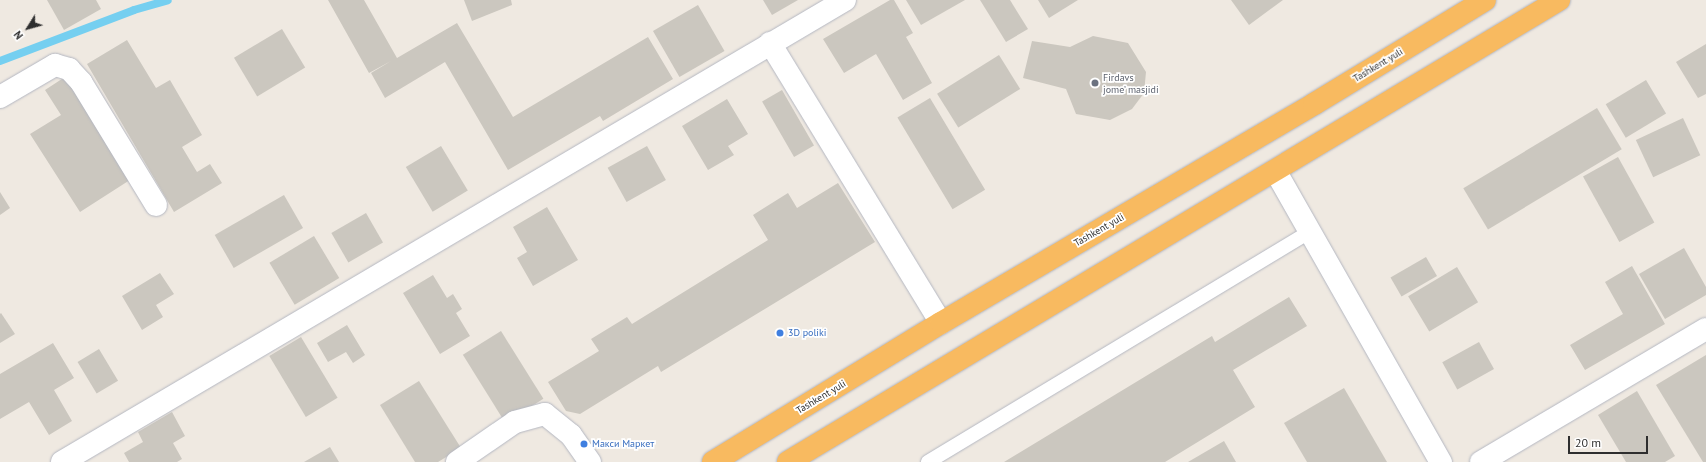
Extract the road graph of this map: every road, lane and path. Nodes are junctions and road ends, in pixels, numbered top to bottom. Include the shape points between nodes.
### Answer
1 (845, 0) edge
2 (1485, 0) edge
3 (1559, 0) edge
4 (770, 43) junction
5 (0, 97) edge
6 (1276, 172) junction
7 (156, 205) dead end
8 (1310, 232) junction
9 (941, 323) junction
10 (1706, 329) edge
11 (62, 462) edge
12 (457, 462) edge
13 (590, 462) edge
14 (713, 462) edge
15 (788, 462) edge
16 (928, 462) edge
17 (1441, 462) edge
18 (1481, 462) edge

1 - 4 street
2 - 9 highway, Tashkent yuli via 1314,104
3 - 6 highway
4 - 9 street
4 - 11 street
5 - 7 street via 55,65 69,69 81,82
6 - 8 street
6 - 15 highway
8 - 16 lane
8 - 17 street
9 - 14 highway, Tashkent yuli
10 - 18 street
12 - 13 street via 515,422 545,414 571,435

